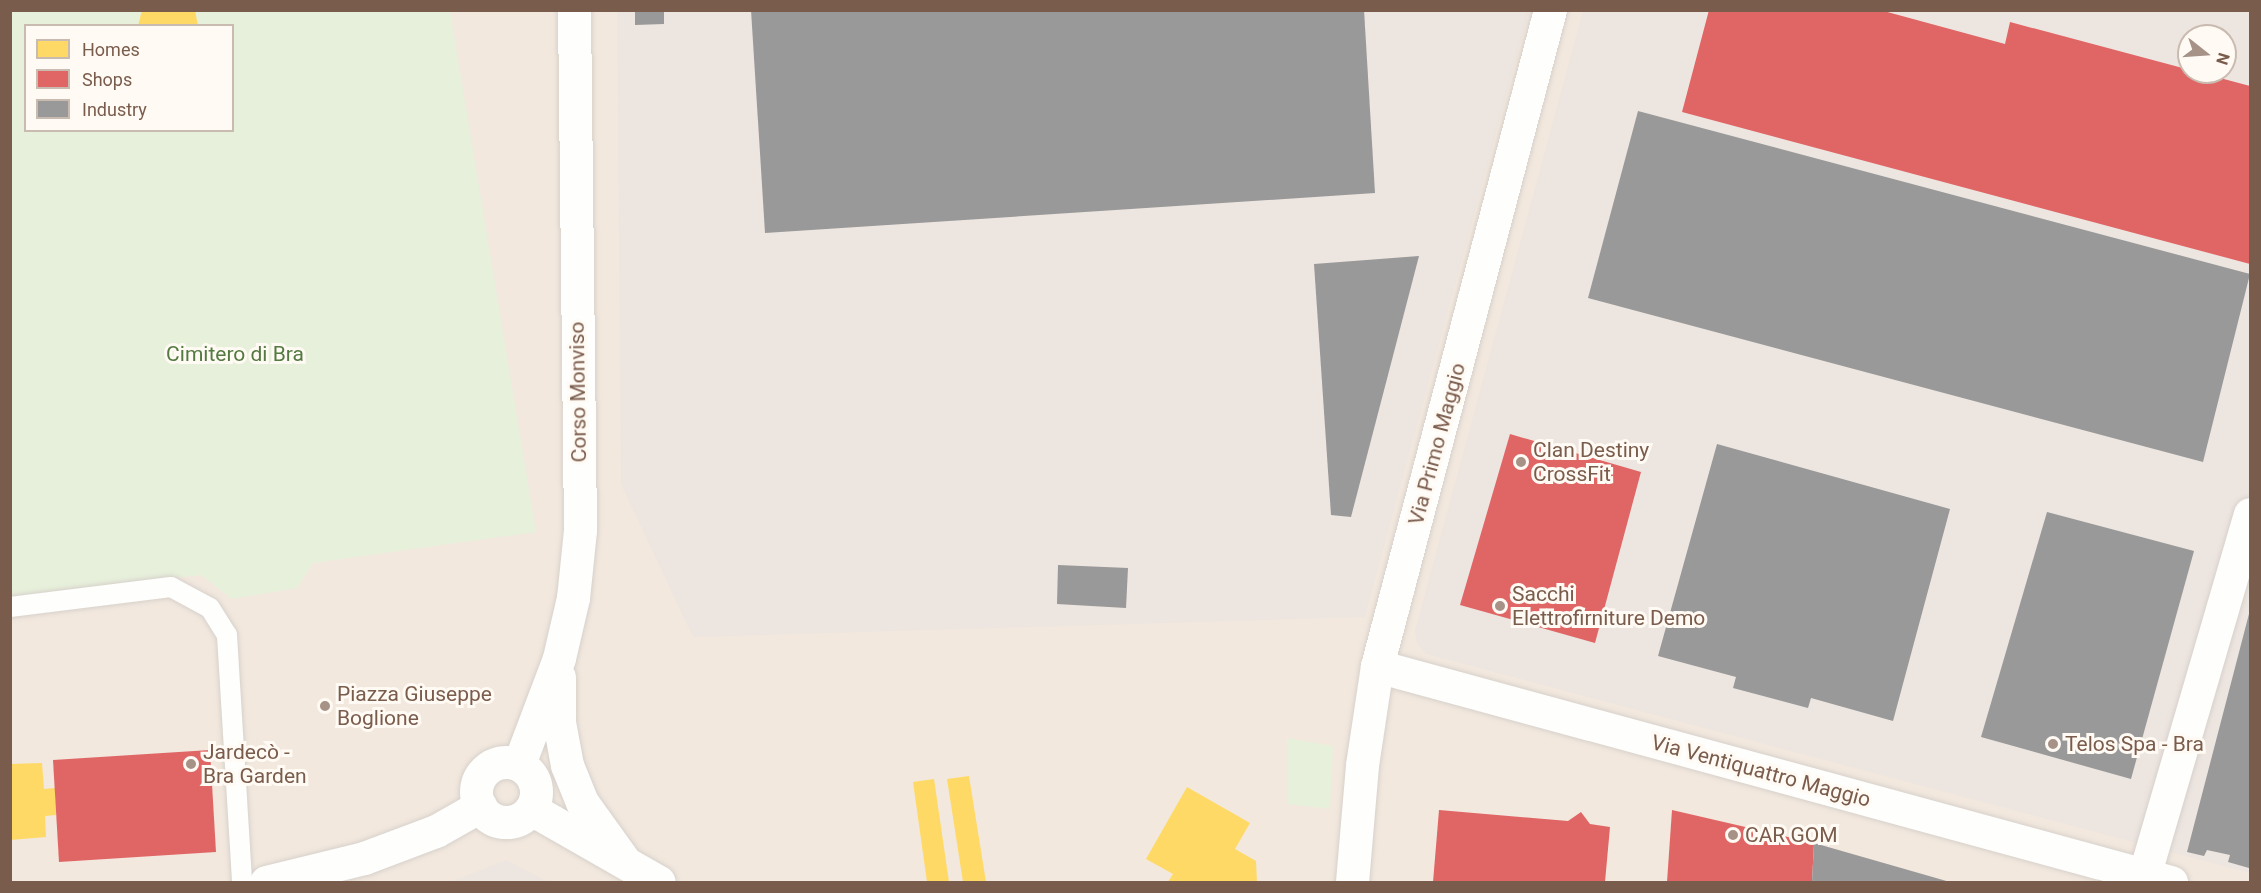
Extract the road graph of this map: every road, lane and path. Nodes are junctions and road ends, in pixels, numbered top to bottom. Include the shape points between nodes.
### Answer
1 (574, 10) edge
2 (1550, 10) edge
3 (2250, 514) edge
4 (10, 607) edge
5 (559, 658) junction
6 (1377, 666) junction
7 (519, 764) junction
8 (480, 806) junction
9 (531, 809) junction
10 (625, 862) junction
11 (2158, 879) edge
12 (302, 880) edge
13 (242, 882) edge
14 (266, 882) edge
15 (659, 882) edge
16 (1352, 882) edge

1 - 5 street, Corso Monviso via 580,531 573,598
2 - 6 street, Via Primo Maggio
3 - 11 street, Via Ventiquattro Maggio
4 - 13 lane via 171,587 210,608 227,635
5 - 7 street, Corso Monviso
5 - 10 street via 559,722 567,765 582,802
6 - 11 street, Via Ventiquattro Maggio
6 - 16 street, Via Primo Maggio via 1362,765
7 - 8 street via 501,762 485,771 477,788
7 - 9 street via 527,770 536,789
8 - 9 street via 504,822 524,816
8 - 12 street via 436,831
9 - 10 street
10 - 15 street
12 - 14 street

